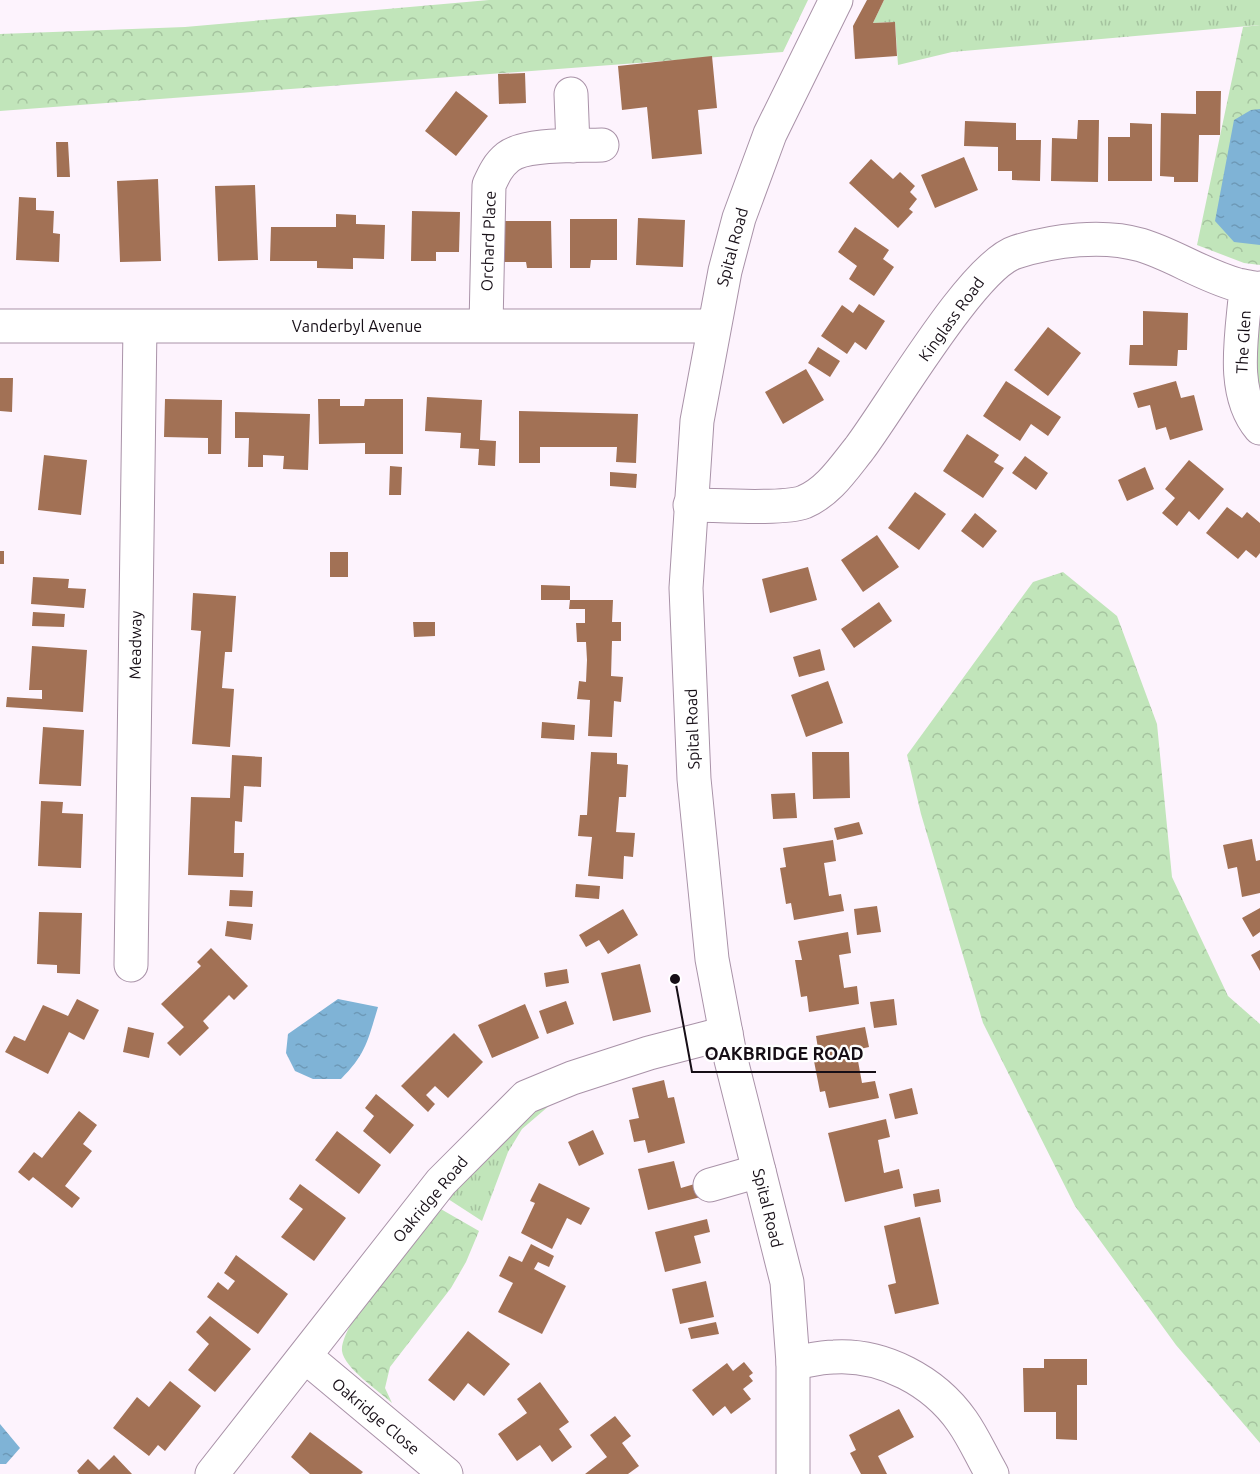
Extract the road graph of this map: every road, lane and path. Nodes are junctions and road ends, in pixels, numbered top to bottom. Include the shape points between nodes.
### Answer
1 (836, 0) edge
2 (571, 93) dead end
3 (1253, 287) edge
4 (0, 326) edge
5 (140, 326) junction
6 (486, 326) junction
7 (713, 326) junction
8 (1260, 428) edge
9 (690, 505) junction
10 (131, 965) dead end
11 (726, 1033) junction
12 (759, 1171) junction
13 (710, 1185) dead end
14 (306, 1357) junction
15 (793, 1363) junction
16 (212, 1474) edge
17 (446, 1474) edge
18 (794, 1474) edge
19 (992, 1474) edge

1 - 7 street, Spital Road via 770,134 739,218
2 - 6 street, Orchard Place via 587,146 510,155 497,168 489,185
3 - 8 street, The Glen via 1241,381 1251,417
3 - 9 street, Kinglass Road via 1212,278 1143,246 1113,239 1066,242 1014,252 991,266 969,291 881,420 833,482 803,502
4 - 5 street, Vanderbyl Avenue
5 - 6 street, Vanderbyl Avenue
5 - 10 street, Meadway
6 - 7 street, Vanderbyl Avenue
7 - 9 street, Spital Road via 697,421
9 - 11 street, Spital Road via 686,588 694,779 712,959
11 - 12 street, Spital Road
11 - 14 street, Oakridge Road via 649,1053 526,1097 441,1182
12 - 13 street
12 - 15 street, Spital Road via 787,1282
14 - 16 street, Oakridge Road
14 - 17 street, Oakridge Close
15 - 18 street, Spital Road
15 - 19 street via 835,1357 902,1369 962,1420

